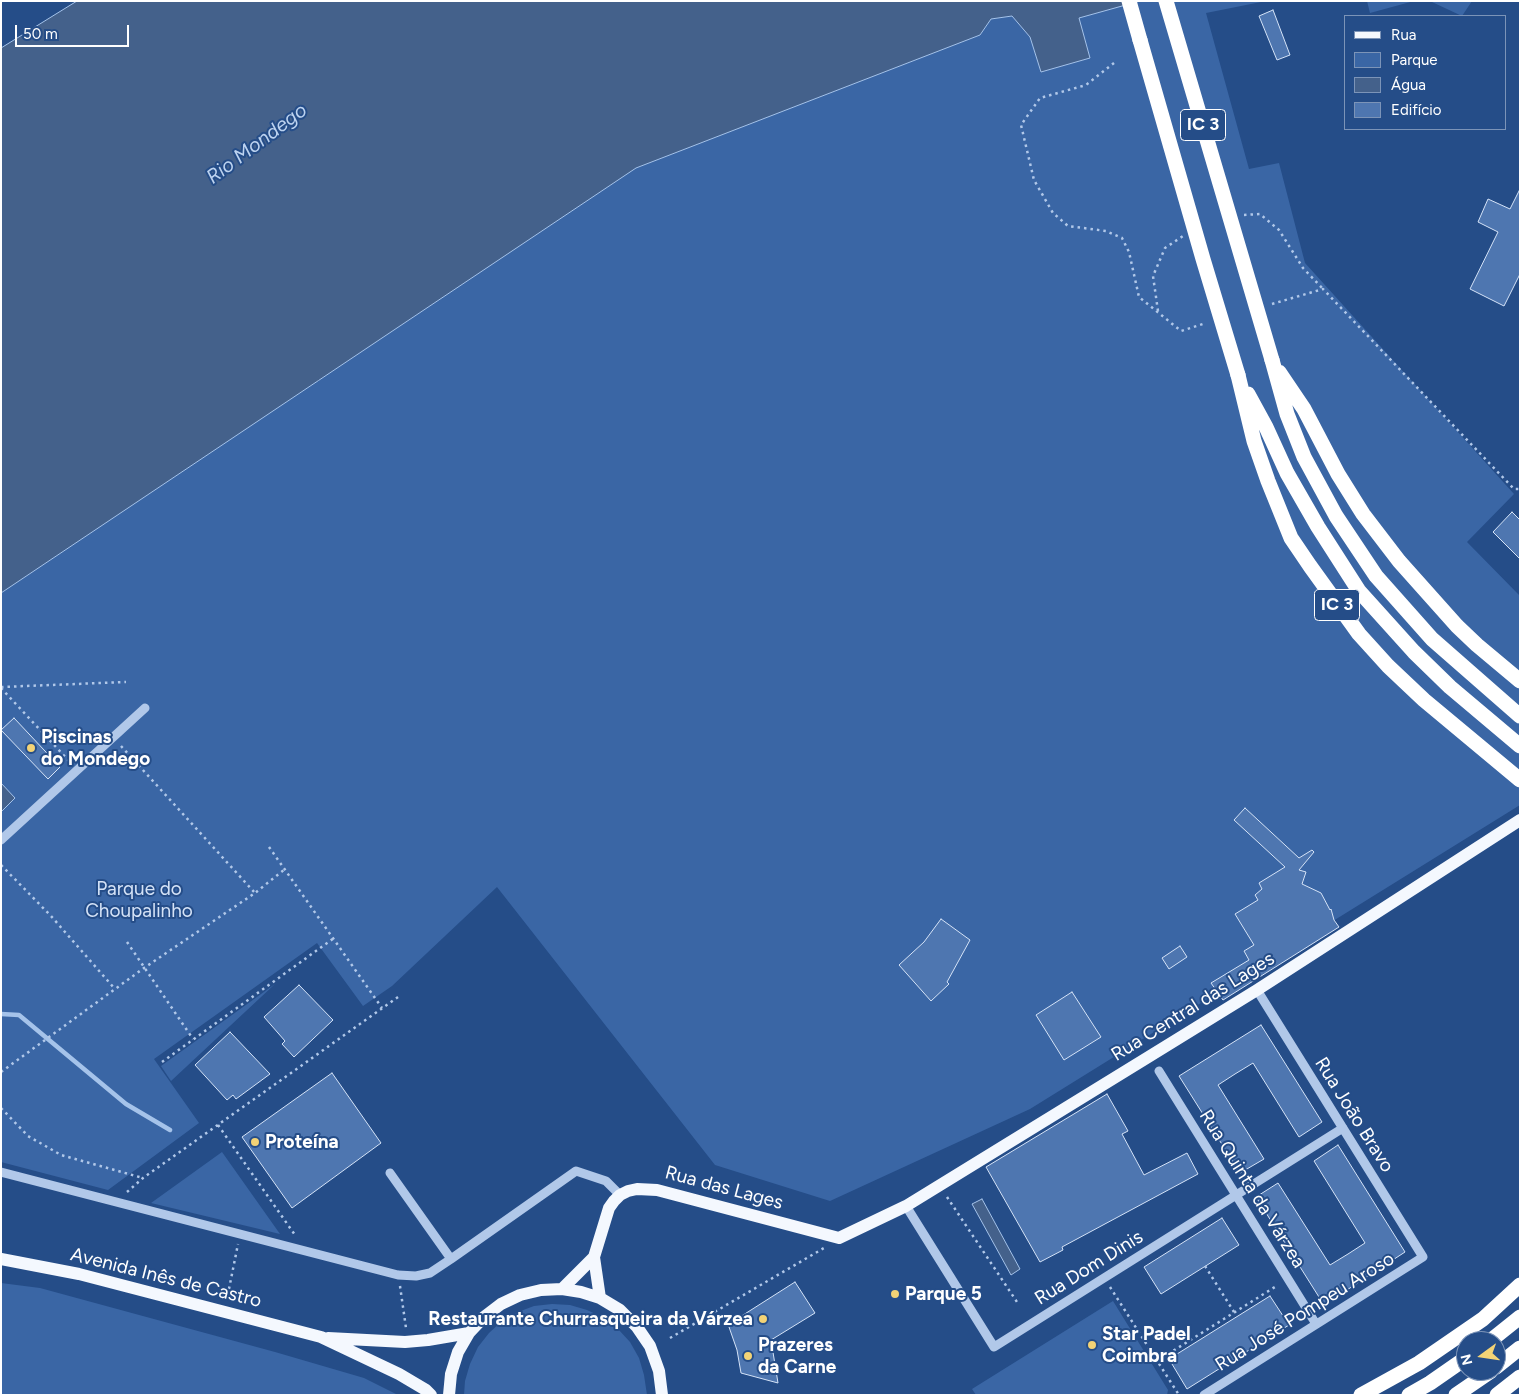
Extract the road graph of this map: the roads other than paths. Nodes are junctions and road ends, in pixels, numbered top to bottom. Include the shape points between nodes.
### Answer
1 (1128, 1) edge
2 (1166, 1) edge
3 (1272, 360) junction
4 (1238, 375) junction
5 (1520, 681) edge
6 (146, 708) dead end
7 (1520, 716) edge
8 (1520, 746) edge
9 (1520, 780) edge
10 (1520, 820) edge
11 (1, 840) edge
12 (1257, 990) junction
13 (1159, 1071) dead end
14 (1343, 1128) junction
15 (1, 1172) edge
16 (390, 1173) dead end
17 (620, 1195) junction
18 (1236, 1195) junction
19 (906, 1206) junction
20 (882, 1218) joint
21 (594, 1257) junction
22 (1423, 1257) joint
23 (1, 1259) edge
24 (451, 1260) junction
25 (1520, 1285) edge
26 (562, 1289) junction
27 (600, 1298) junction
28 (1520, 1317) edge
29 (1316, 1324) junction
30 (1502, 1331) edge
31 (469, 1333) junction
32 (321, 1337) junction
33 (1520, 1348) edge
34 (1506, 1359) edge
35 (1456, 1365) edge
36 (1520, 1377) edge
37 (1476, 1381) edge
38 (431, 1395) edge
39 (449, 1395) edge
40 (662, 1395) edge
41 (1204, 1395) edge
42 (1361, 1395) edge
43 (1409, 1395) edge
44 (1456, 1395) edge
45 (1496, 1395) edge

1 - 4 highway, IC 3, bridge
2 - 3 highway, IC 3, bridge
3 - 5 highway, IC 3 via 1304,409 1338,474 1399,561 1457,626
3 - 7 highway, IC 3 via 1287,414 1304,457 1336,516 1376,576 1432,639
4 - 8 highway, IC 3 via 1287,473 1359,591 1450,687
4 - 9 highway, IC 3 via 1254,441 1268,481 1291,538 1314,573 1359,634 1388,666
6 - 11 street
10 - 12 main road, Rua Central das Lages
12 - 14 street, Rua João Bravo
12 - 19 main road, Rua Central das Lages
13 - 18 street, Rua Quinta da Várzea
14 - 18 street, Rua Dom Dinis
14 - 22 street, Rua João Bravo
15 - 24 street via 398,1275 430,1273
16 - 24 street
17 - 20 main road, Rua das Lages via 637,1189 656,1190 840,1238
17 - 21 main road via 610,1208
17 - 24 street via 606,1181 576,1171
18 - 19 street, Rua Dom Dinis via 994,1347
18 - 29 street, Rua Quinta da Várzea
19 - 20 main road, Rua Central das Lages
21 - 26 main road
21 - 27 main road
22 - 29 street, Rua José Pompeu Aroso
23 - 32 main road, Avenida Inês de Castro via 79,1274
25 - 42 highway via 1483,1319 1418,1363
26 - 27 main road
26 - 31 main road via 541,1290 507,1301 484,1317
27 - 40 main road via 620,1310 650,1346 659,1371
28 - 30 highway
29 - 41 street, Rua José Pompeu Aroso
31 - 32 main road, Avenida Inês de Castro via 405,1342
31 - 39 main road via 458,1352
32 - 38 main road, Avenida Inês de Castro via 399,1374
33 - 34 highway
35 - 43 highway
36 - 45 highway
37 - 44 highway

